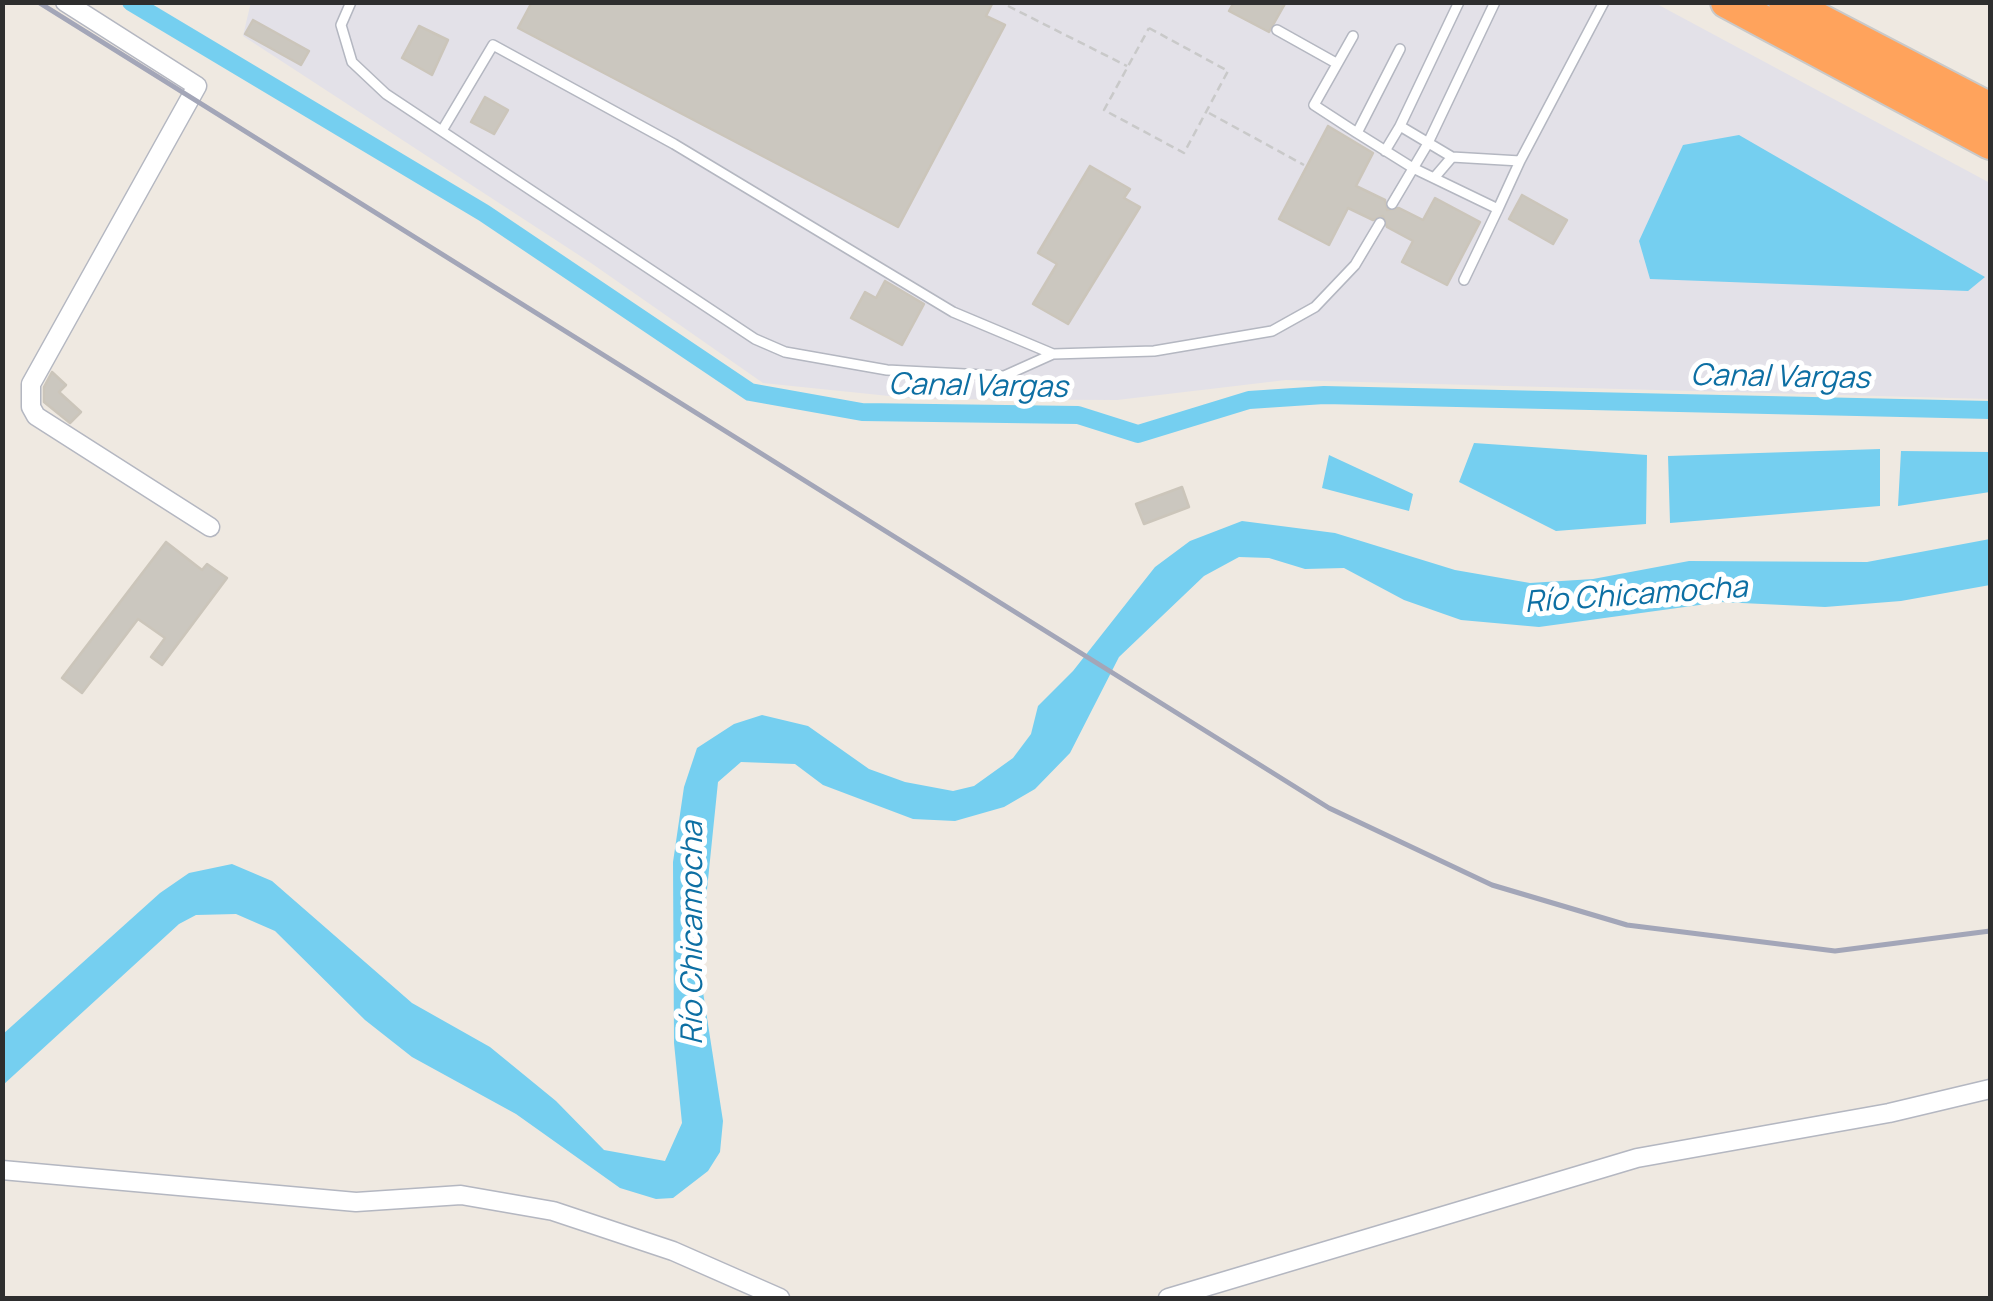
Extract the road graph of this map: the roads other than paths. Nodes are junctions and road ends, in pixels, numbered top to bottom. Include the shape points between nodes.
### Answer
1 (66, 2) edge
2 (351, 2) edge
3 (1458, 2) edge
4 (1495, 2) edge
5 (1604, 2) edge
6 (1728, 2) edge
7 (1785, 2) edge
8 (1277, 30) dead end
9 (1352, 36) dead end
10 (1400, 48) dead end
11 (1336, 63) junction
12 (1990, 109) edge
13 (1400, 126) junction
14 (443, 129) junction
15 (1357, 133) junction
16 (1990, 143) edge
17 (1427, 145) junction
18 (1385, 151) junction
19 (1452, 157) junction
20 (1520, 161) junction
21 (1413, 168) junction
22 (1434, 178) junction
23 (1392, 204) dead end
24 (1498, 209) junction
25 (1380, 224) dead end
26 (1464, 280) dead end
27 (1053, 354) junction
28 (210, 527) dead end
29 (1990, 1089) edge
30 (2, 1170) edge
31 (780, 1298) edge
32 (1168, 1298) edge

1 - 28 street via 197,86 31,384 30,407
2 - 14 lane via 341,25 352,62 386,94
3 - 13 lane
4 - 17 lane
5 - 20 lane
6 - 16 highway
7 - 12 highway
8 - 11 lane
9 - 11 lane
10 - 15 lane
11 - 15 lane via 1314,105
13 - 17 lane
13 - 18 lane
14 - 27 lane via 784,352 886,370 1004,376
14 - 27 lane via 493,45 674,144 953,312
15 - 18 lane
17 - 19 lane
17 - 21 lane
18 - 21 lane
19 - 20 lane
19 - 22 lane
20 - 24 lane
21 - 22 lane
21 - 23 lane
22 - 24 lane
24 - 26 lane
25 - 27 lane via 1315,307 1272,331 1154,351
29 - 32 street via 1636,1158
30 - 31 street via 356,1202 461,1195 570,1216

